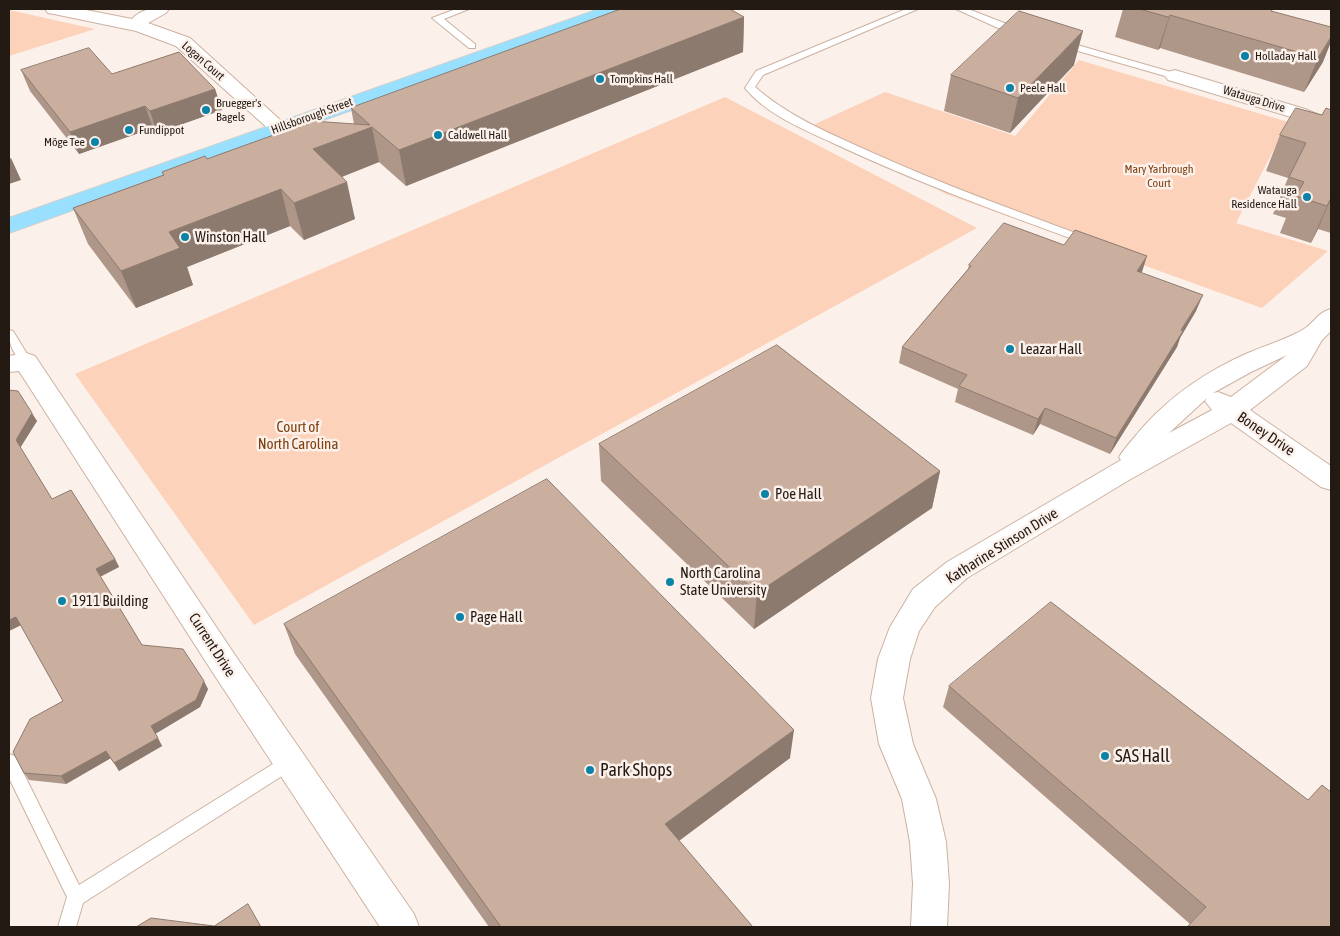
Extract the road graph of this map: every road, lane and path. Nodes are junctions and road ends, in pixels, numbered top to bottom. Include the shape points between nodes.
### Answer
1 (54, 9) edge
2 (160, 9) edge
3 (464, 9) edge
4 (577, 9) edge
5 (616, 9) edge
6 (913, 9) edge
7 (960, 9) edge
8 (134, 26) junction
9 (1028, 34) edge
10 (1046, 39) edge
11 (472, 46) junction
12 (1175, 76) joint
13 (273, 123) junction
14 (1331, 127) edge
15 (9, 207) edge
16 (9, 226) edge
17 (1082, 239) edge
18 (1331, 317) edge
19 (9, 334) edge
20 (1313, 335) junction
21 (18, 363) edge
22 (1200, 389) junction
23 (1231, 411) junction
24 (1119, 473) junction
25 (1331, 480) edge
26 (9, 761) edge
27 (290, 762) junction
28 (76, 898) junction
29 (68, 927) edge
30 (401, 927) edge
31 (929, 927) edge

1 - 8 street, Logan Court
2 - 8 street
3 - 11 lane via 437,18
4 - 11 main road, Hillsborough Street
5 - 13 main road, Hillsborough Street
6 - 17 lane via 759,73 750,88 805,126 907,174
7 - 9 lane
8 - 13 street, Logan Court via 183,42
10 - 12 lane
11 - 13 main road, Hillsborough Street
12 - 14 street, Watauga Drive via 1298,113
13 - 15 main road, Hillsborough Street
13 - 16 main road, Hillsborough Street
18 - 20 street, Katharine Stinson Drive
19 - 21 lane
20 - 22 street, Katharine Stinson Drive via 1229,372
20 - 23 street, Katharine Stinson Drive via 1298,360
21 - 27 street, Current Drive
22 - 23 street, Boney Drive
22 - 24 street, Katharine Stinson Drive via 1155,432
23 - 24 street, Katharine Stinson Drive
23 - 25 street, Boney Drive
24 - 31 street, Katharine Stinson Drive via 957,570 924,598 905,627 894,659 887,698 896,744 919,799 928,842 932,884
26 - 28 lane
27 - 28 lane
27 - 30 street, Current Drive
28 - 29 lane

